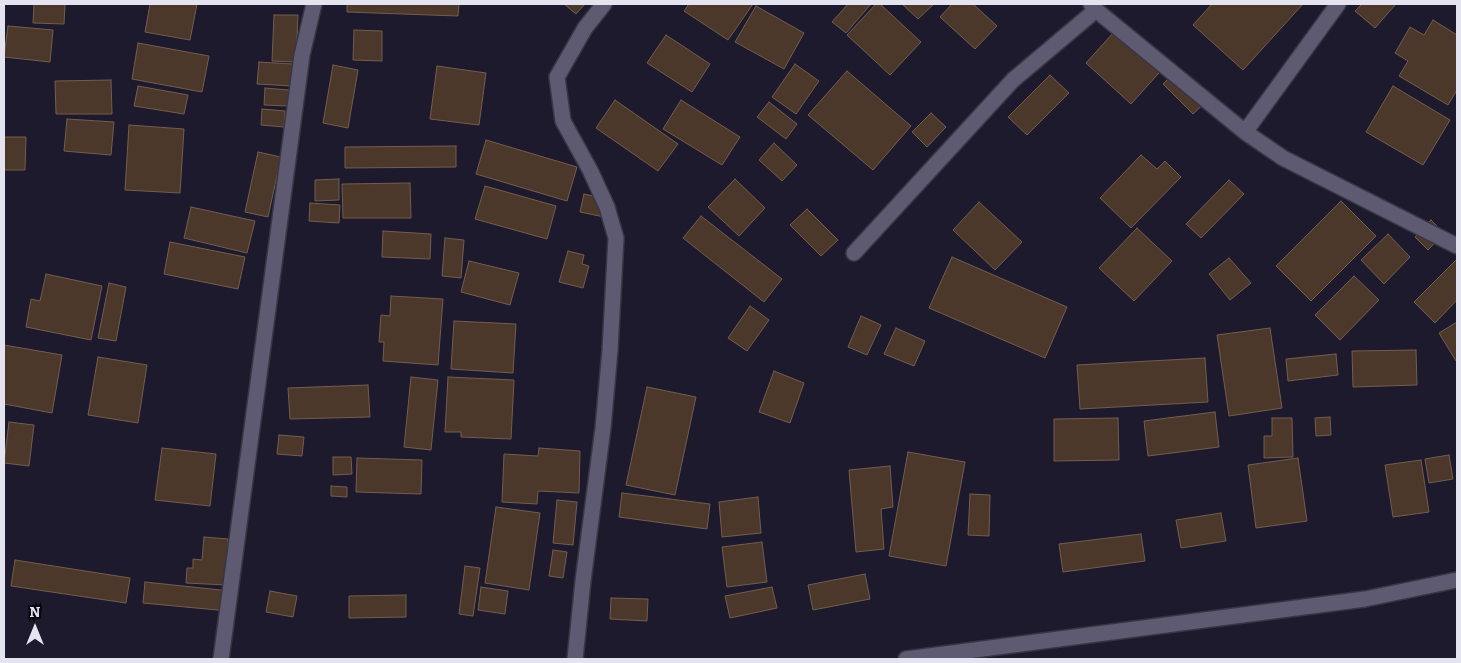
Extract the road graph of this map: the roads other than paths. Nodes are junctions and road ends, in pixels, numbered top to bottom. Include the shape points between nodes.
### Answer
1 (314, 4) edge
2 (604, 4) edge
3 (1338, 4) edge
4 (1093, 7) edge
5 (1245, 132) junction
6 (1457, 246) edge
7 (854, 252) dead end
8 (1457, 580) edge
9 (221, 659) edge
10 (575, 659) edge
11 (906, 659) edge

1 - 9 street via 302,55
2 - 10 street via 585,28 557,77 562,121 590,170 607,207 616,238 603,428
3 - 5 street
4 - 5 street
4 - 7 street via 1013,80
5 - 6 street via 1283,158
8 - 11 street via 1365,598

